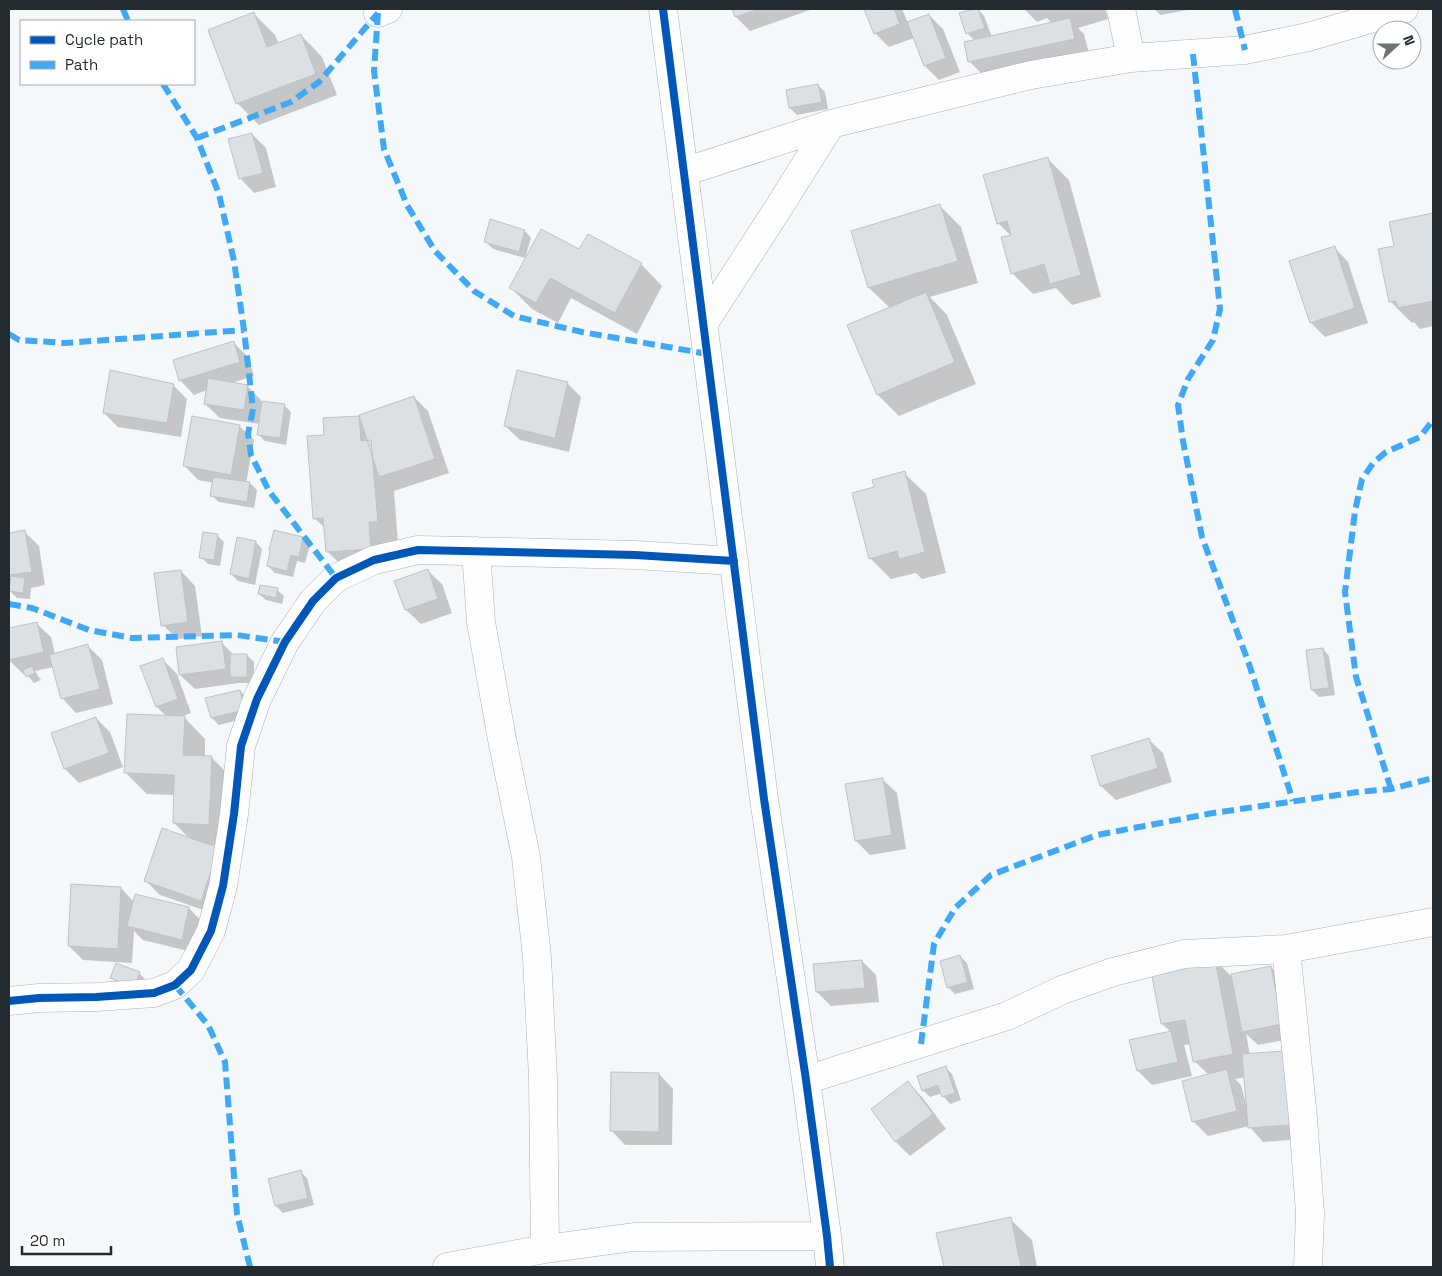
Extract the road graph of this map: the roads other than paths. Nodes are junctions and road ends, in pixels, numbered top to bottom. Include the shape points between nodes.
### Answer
1 (663, 9) edge
2 (1121, 9) edge
3 (1404, 9) edge
4 (1130, 58) junction
5 (831, 124) junction
6 (684, 172) junction
7 (704, 323) junction
8 (476, 551) junction
9 (734, 561) junction
10 (1433, 922) edge
11 (1286, 949) junction
12 (9, 1001) edge
13 (806, 1080) junction
14 (827, 1236) junction
15 (545, 1250) junction
16 (447, 1267) edge
17 (830, 1267) edge
18 (1308, 1267) edge

1 - 6 street
2 - 4 street
3 - 4 street via 1308,37 1245,50
4 - 5 street via 1031,75
5 - 6 street
5 - 7 street
6 - 7 street
7 - 9 street
8 - 9 street
8 - 12 street via 418,550 374,560 336,578 313,601 285,642 257,700 241,746 223,886 211,931 191,970 175,985 154,993
8 - 15 street via 481,622 526,857 537,957 543,1078
9 - 13 street via 764,799
10 - 11 street
11 - 13 street via 1184,954 1113,972 1062,990 1007,1016
11 - 18 street via 1309,1204
13 - 14 street
14 - 15 street via 634,1237
14 - 17 street
15 - 16 street

